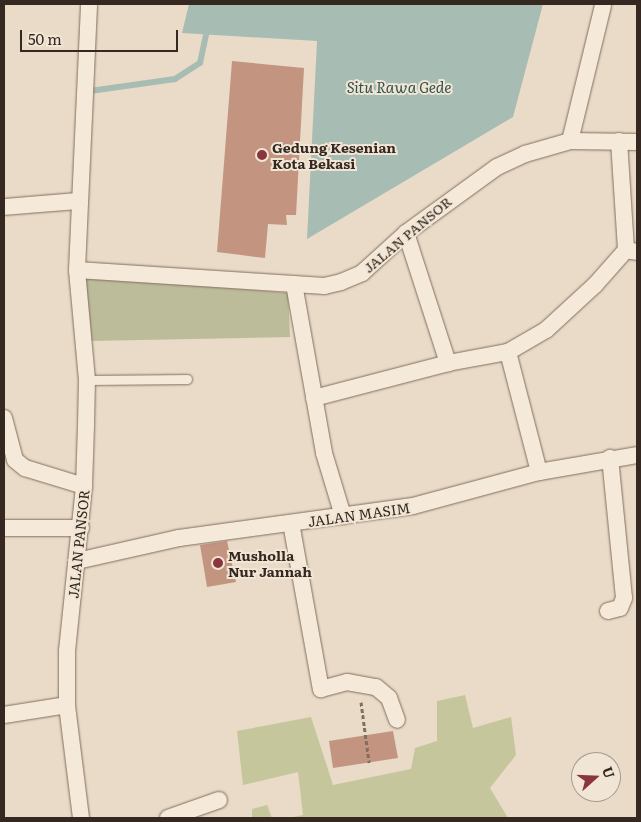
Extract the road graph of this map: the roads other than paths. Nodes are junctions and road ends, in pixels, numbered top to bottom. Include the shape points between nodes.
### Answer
1 (89, 4) edge
2 (603, 6) dead end
3 (570, 141) junction
4 (619, 141) junction
5 (637, 142) edge
6 (79, 201) junction
7 (4, 207) edge
8 (406, 233) junction
9 (632, 251) edge
10 (77, 270) junction
11 (294, 284) junction
12 (508, 352) junction
13 (448, 363) junction
14 (187, 379) dead end
15 (90, 380) junction
16 (314, 398) junction
17 (4, 418) edge
18 (637, 455) edge
19 (610, 458) junction
20 (539, 472) junction
21 (84, 486) junction
22 (343, 516) junction
23 (291, 523) junction
24 (4, 528) edge
25 (80, 528) junction
26 (78, 561) junction
27 (608, 611) dead end
28 (67, 705) junction
29 (4, 714) edge
30 (397, 720) dead end
31 (219, 800) dead end
32 (81, 818) edge
33 (168, 818) edge

1 - 6 street, JALAN PANSOR
2 - 3 street
3 - 4 street, JALAN PANSOR
3 - 8 street, JALAN PANSOR via 525,154 497,167
4 - 5 street, JALAN PANSOR
4 - 9 street
6 - 7 street
6 - 10 street, JALAN PANSOR
8 - 11 street, JALAN PANSOR via 362,273 324,286
8 - 13 street
9 - 12 street via 546,330
10 - 11 street, JALAN PANSOR
10 - 15 street, JALAN PANSOR
11 - 16 street
12 - 13 street
12 - 20 street
13 - 16 street
14 - 15 lane
15 - 21 street, JALAN PANSOR
16 - 22 street via 324,453
17 - 21 street via 15,460 25,468
18 - 19 street, JALAN MASIM
19 - 20 street, JALAN MASIM
19 - 27 street via 624,598 620,608
20 - 22 street, JALAN MASIM via 412,506
21 - 25 street, JALAN PANSOR
22 - 23 street, JALAN MASIM
23 - 26 street, JALAN MASIM via 178,538
23 - 30 street via 322,689 346,682 384,691
24 - 25 street
25 - 26 street, JALAN PANSOR
26 - 28 street, JALAN PANSOR via 67,651
28 - 29 street
28 - 32 street, JALAN PANSOR
31 - 33 street

